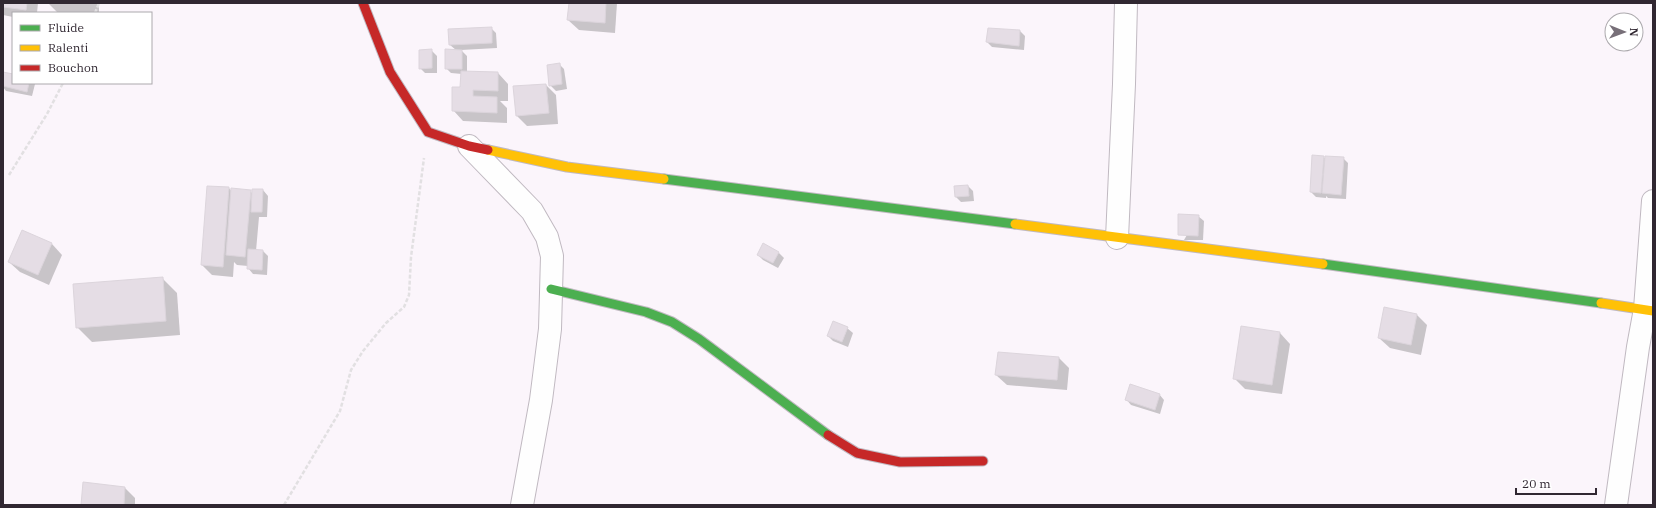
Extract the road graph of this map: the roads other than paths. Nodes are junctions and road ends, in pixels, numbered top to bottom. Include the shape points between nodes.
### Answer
1 (363, 3) edge
2 (1126, 3) edge
3 (469, 146) junction
4 (1653, 201) edge
5 (1117, 238) junction
6 (551, 289) junction
7 (1649, 310) edge
8 (983, 461) dead end
9 (522, 505) edge
10 (1616, 505) edge

1 - 3 street via 390,72 428,132
2 - 5 street
3 - 5 street via 568,167
3 - 6 street via 532,211 547,236 552,256
4 - 7 street
5 - 7 street via 1397,273
6 - 8 street via 646,312 672,322 705,343 833,439 857,453 900,462
6 - 9 street via 550,329 542,392
7 - 10 street via 1638,347

